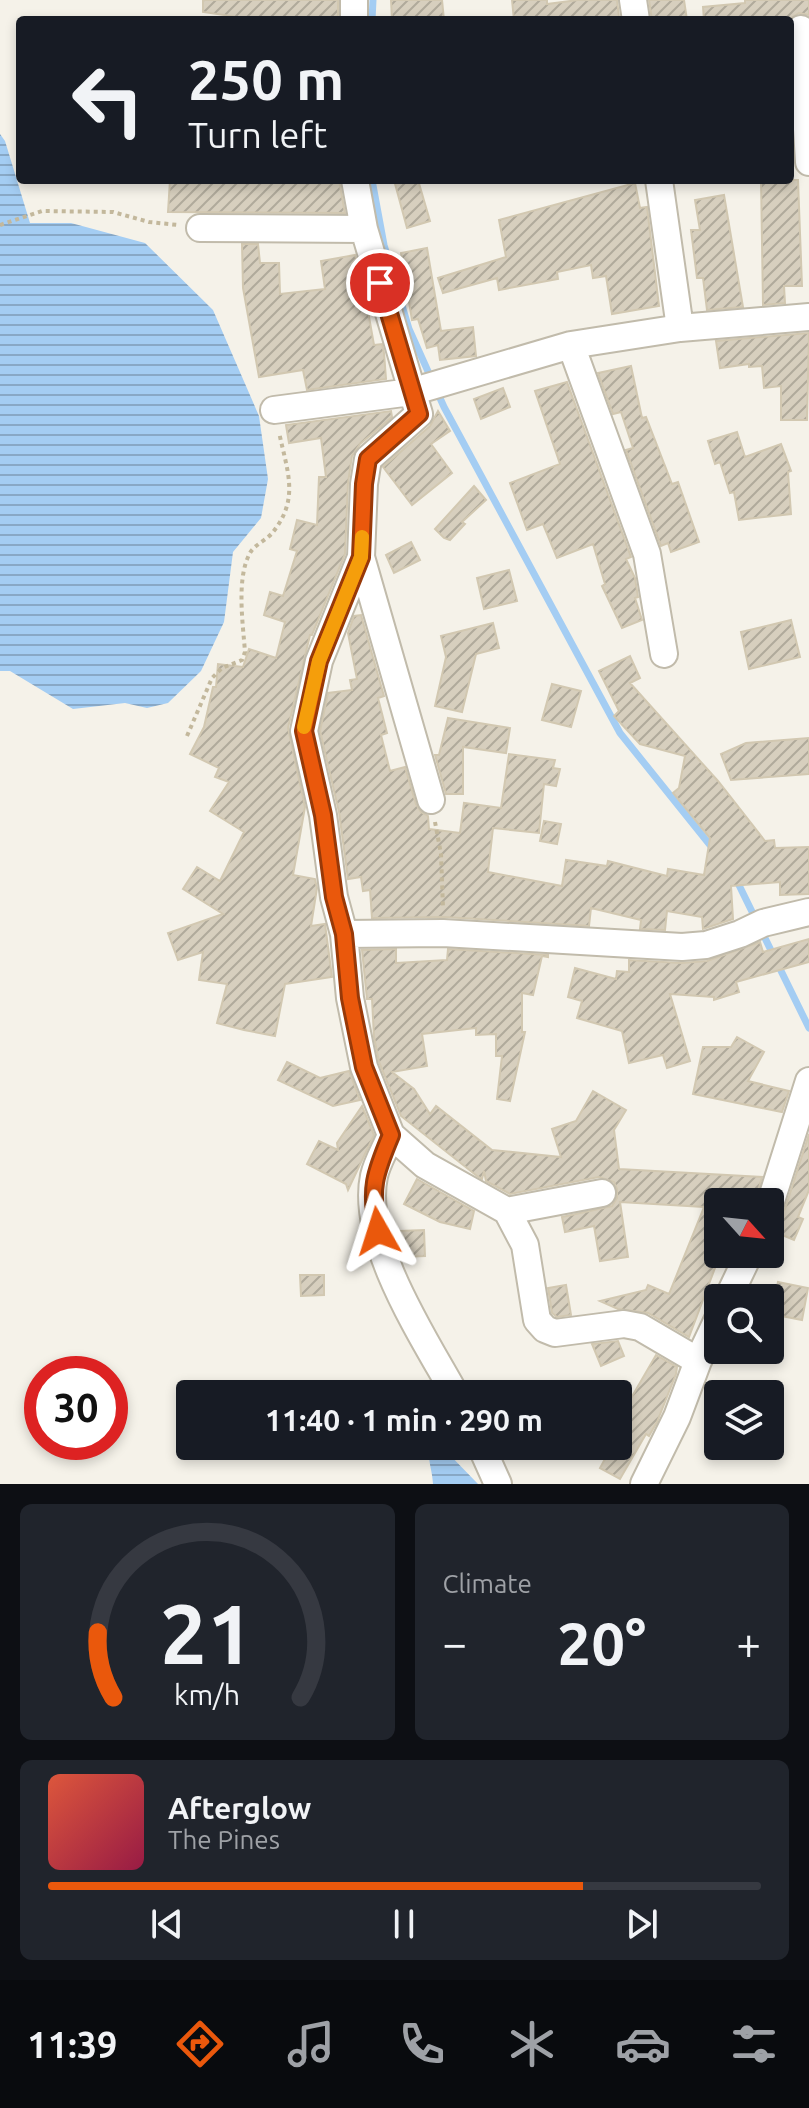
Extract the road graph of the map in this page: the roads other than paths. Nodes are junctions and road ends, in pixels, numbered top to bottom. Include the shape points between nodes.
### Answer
1 (800, 29) edge
2 (809, 162) edge
3 (356, 184) edge
4 (660, 184) edge
5 (200, 228) road end
6 (364, 229) junction
7 (809, 317) edge
8 (680, 328) junction
9 (571, 345) junction
10 (426, 387) junction
11 (274, 410) road end
12 (361, 557) junction
13 (664, 654) dead end
14 (431, 800) road end
15 (809, 912) edge
16 (344, 934) junction
17 (809, 1081) edge
18 (391, 1135) junction
19 (775, 1188) edge
20 (602, 1193) dead end
21 (507, 1211) junction
22 (704, 1348) edge
23 (698, 1361) junction
24 (447, 1380) edge
25 (487, 1460) edge
26 (498, 1484) edge
27 (644, 1484) edge

1 - 2 street
3 - 6 street
4 - 8 street
5 - 6 street
6 - 10 street
7 - 8 street
8 - 9 street
9 - 10 street
9 - 13 street via 647,554
10 - 11 street
10 - 12 street via 419,414 368,459
12 - 14 street
12 - 16 street via 319,661 304,731
15 - 16 street via 706,945 682,947 443,933
16 - 18 street via 364,1067
17 - 19 street
18 - 21 street via 425,1165
18 - 24 street via 374,1176 373,1209 383,1253
20 - 21 street
21 - 23 street via 525,1245 537,1320 545,1329 555,1333 624,1324 640,1327
22 - 23 street
23 - 27 street
25 - 26 street

